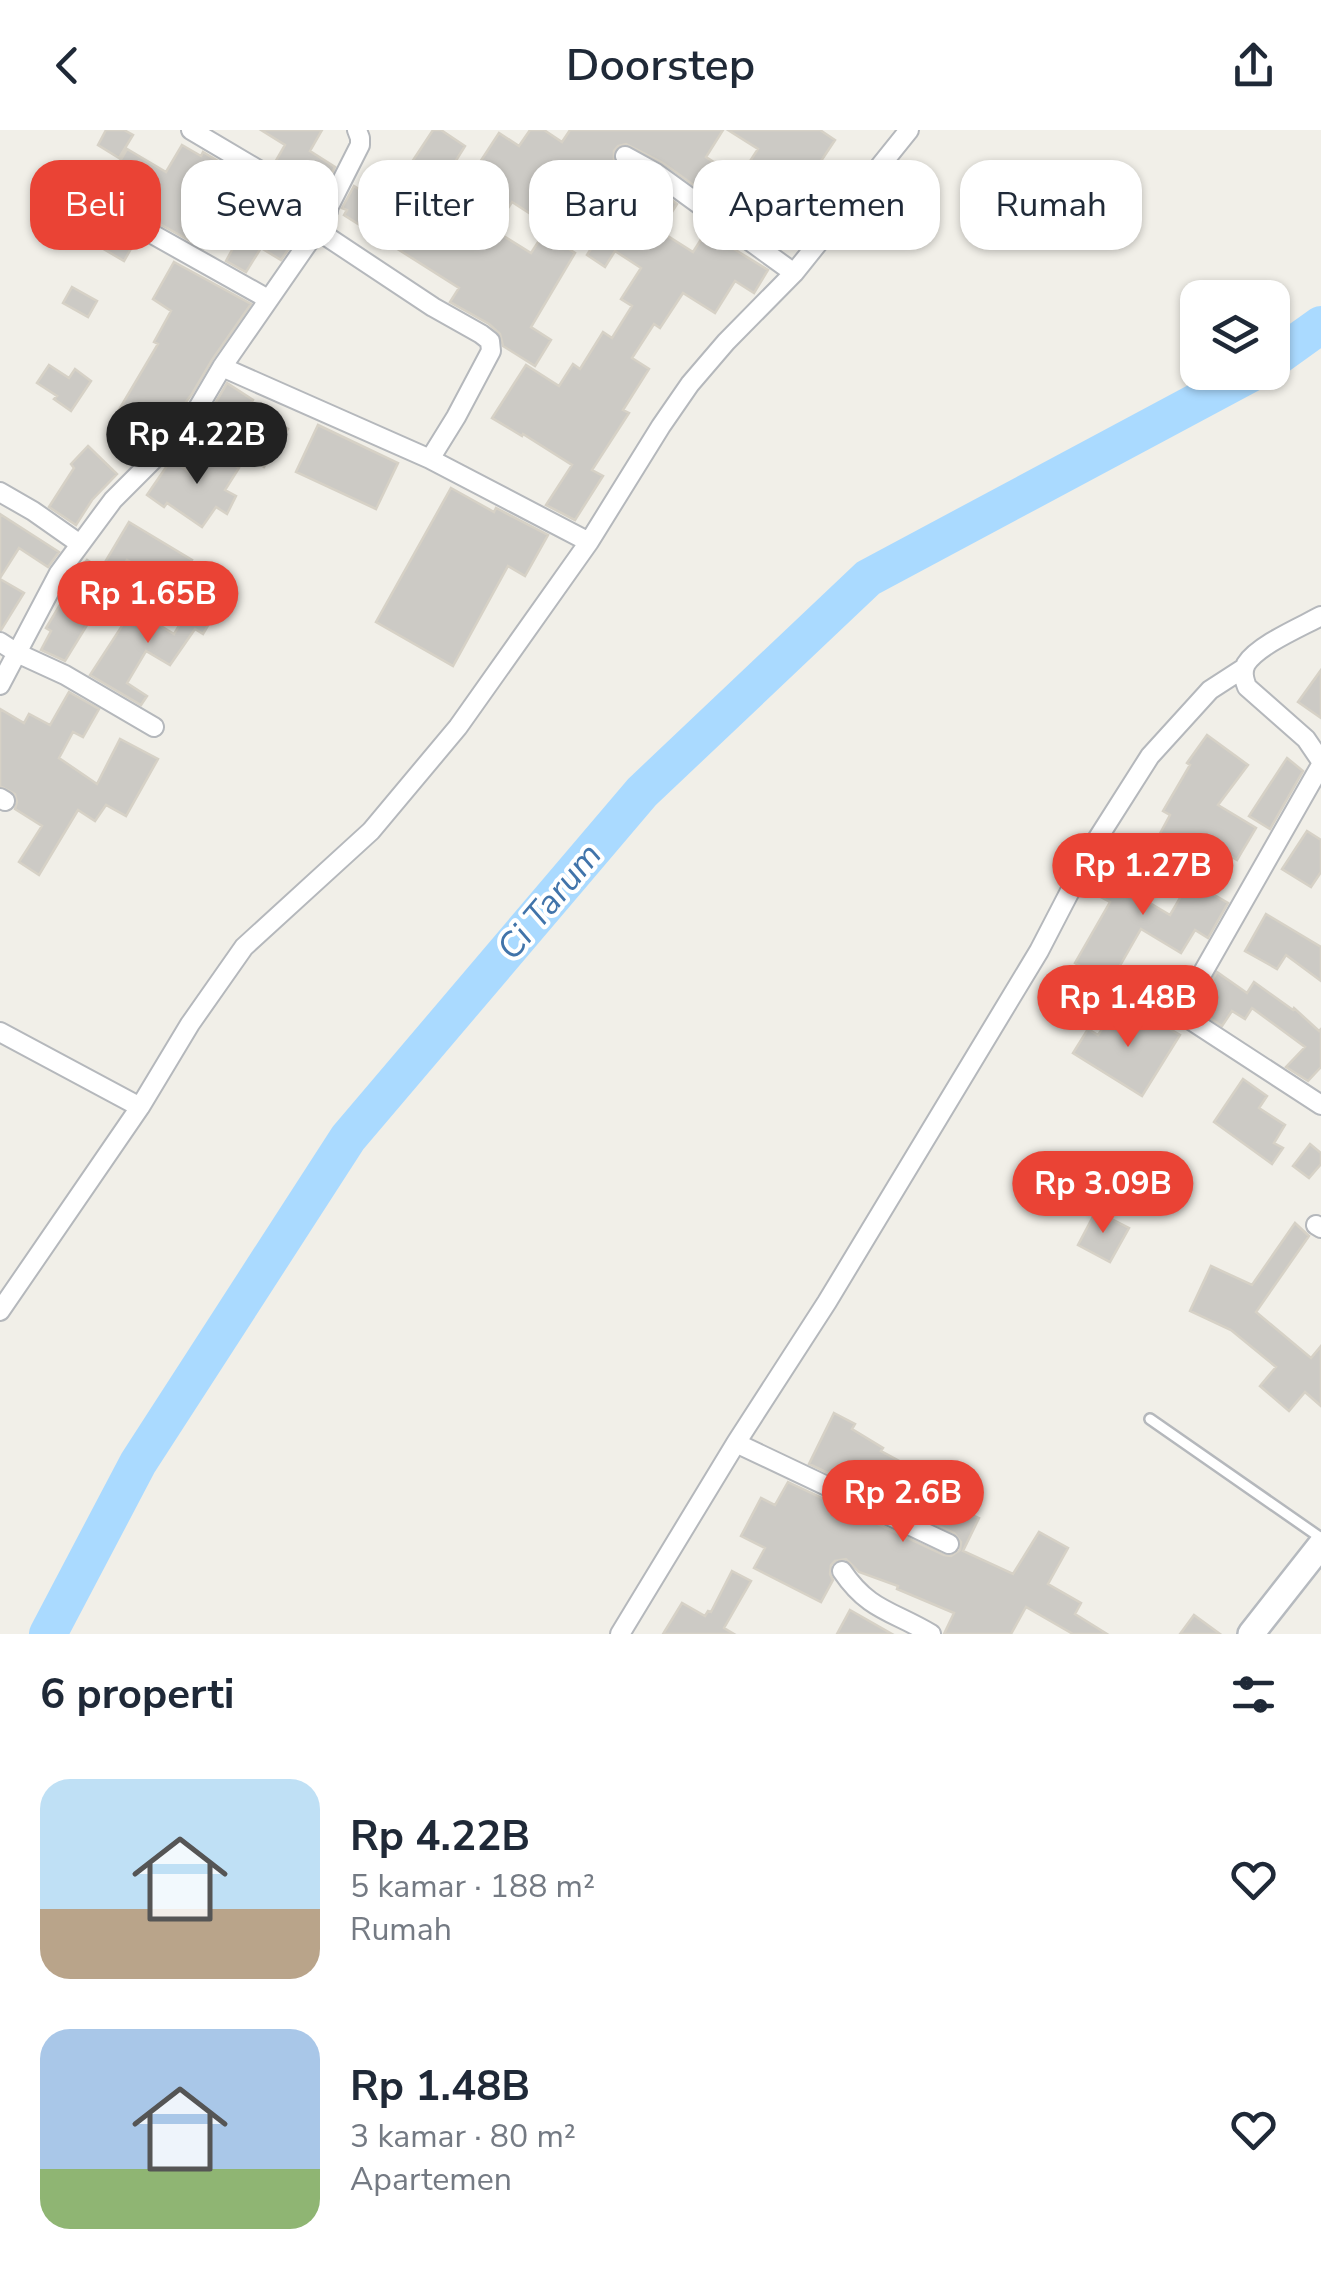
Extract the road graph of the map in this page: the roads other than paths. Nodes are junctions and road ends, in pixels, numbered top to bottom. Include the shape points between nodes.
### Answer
1 (191, 130) edge
2 (357, 130) edge
3 (909, 130) edge
4 (625, 156) dead end
5 (242, 160) edge
6 (338, 190) edge
7 (161, 240) edge
8 (338, 244) edge
9 (303, 250) edge
10 (794, 273) junction
11 (268, 299) junction
12 (222, 367) junction
13 (430, 459) junction
14 (0, 492) edge
15 (589, 542) junction
16 (80, 544) junction
17 (1321, 616) edge
18 (0, 642) edge
19 (17, 653) junction
20 (1244, 668) junction
21 (0, 685) edge
22 (154, 727) dead end
23 (1321, 763) edge
24 (0, 1032) edge
25 (140, 1106) junction
26 (1321, 1106) edge
27 (0, 1311) edge
28 (1150, 1418) dead end
29 (736, 1443) junction
30 (1321, 1542) edge
31 (949, 1544) dead end
32 (842, 1571) dead end
33 (620, 1634) edge
34 (932, 1634) edge
35 (1251, 1634) edge

1 - 5 street
2 - 6 street via 360,145
3 - 10 street
4 - 10 street
7 - 11 street
8 - 13 street via 490,341
9 - 11 street
10 - 15 street via 690,384
11 - 12 street
12 - 13 street
12 - 16 street via 188,425 112,500
13 - 15 street
14 - 16 street
15 - 25 street via 400,798 244,947
16 - 19 street
17 - 20 street
18 - 19 street
19 - 21 street
19 - 22 street
20 - 23 street via 1247,687 1306,739
20 - 29 street via 1210,690 1150,756 828,1302
23 - 26 street via 1182,1009 1186,1018
24 - 25 street
25 - 27 street
28 - 30 lane
29 - 31 street
29 - 33 street
30 - 35 main road
32 - 34 street via 860,1596

